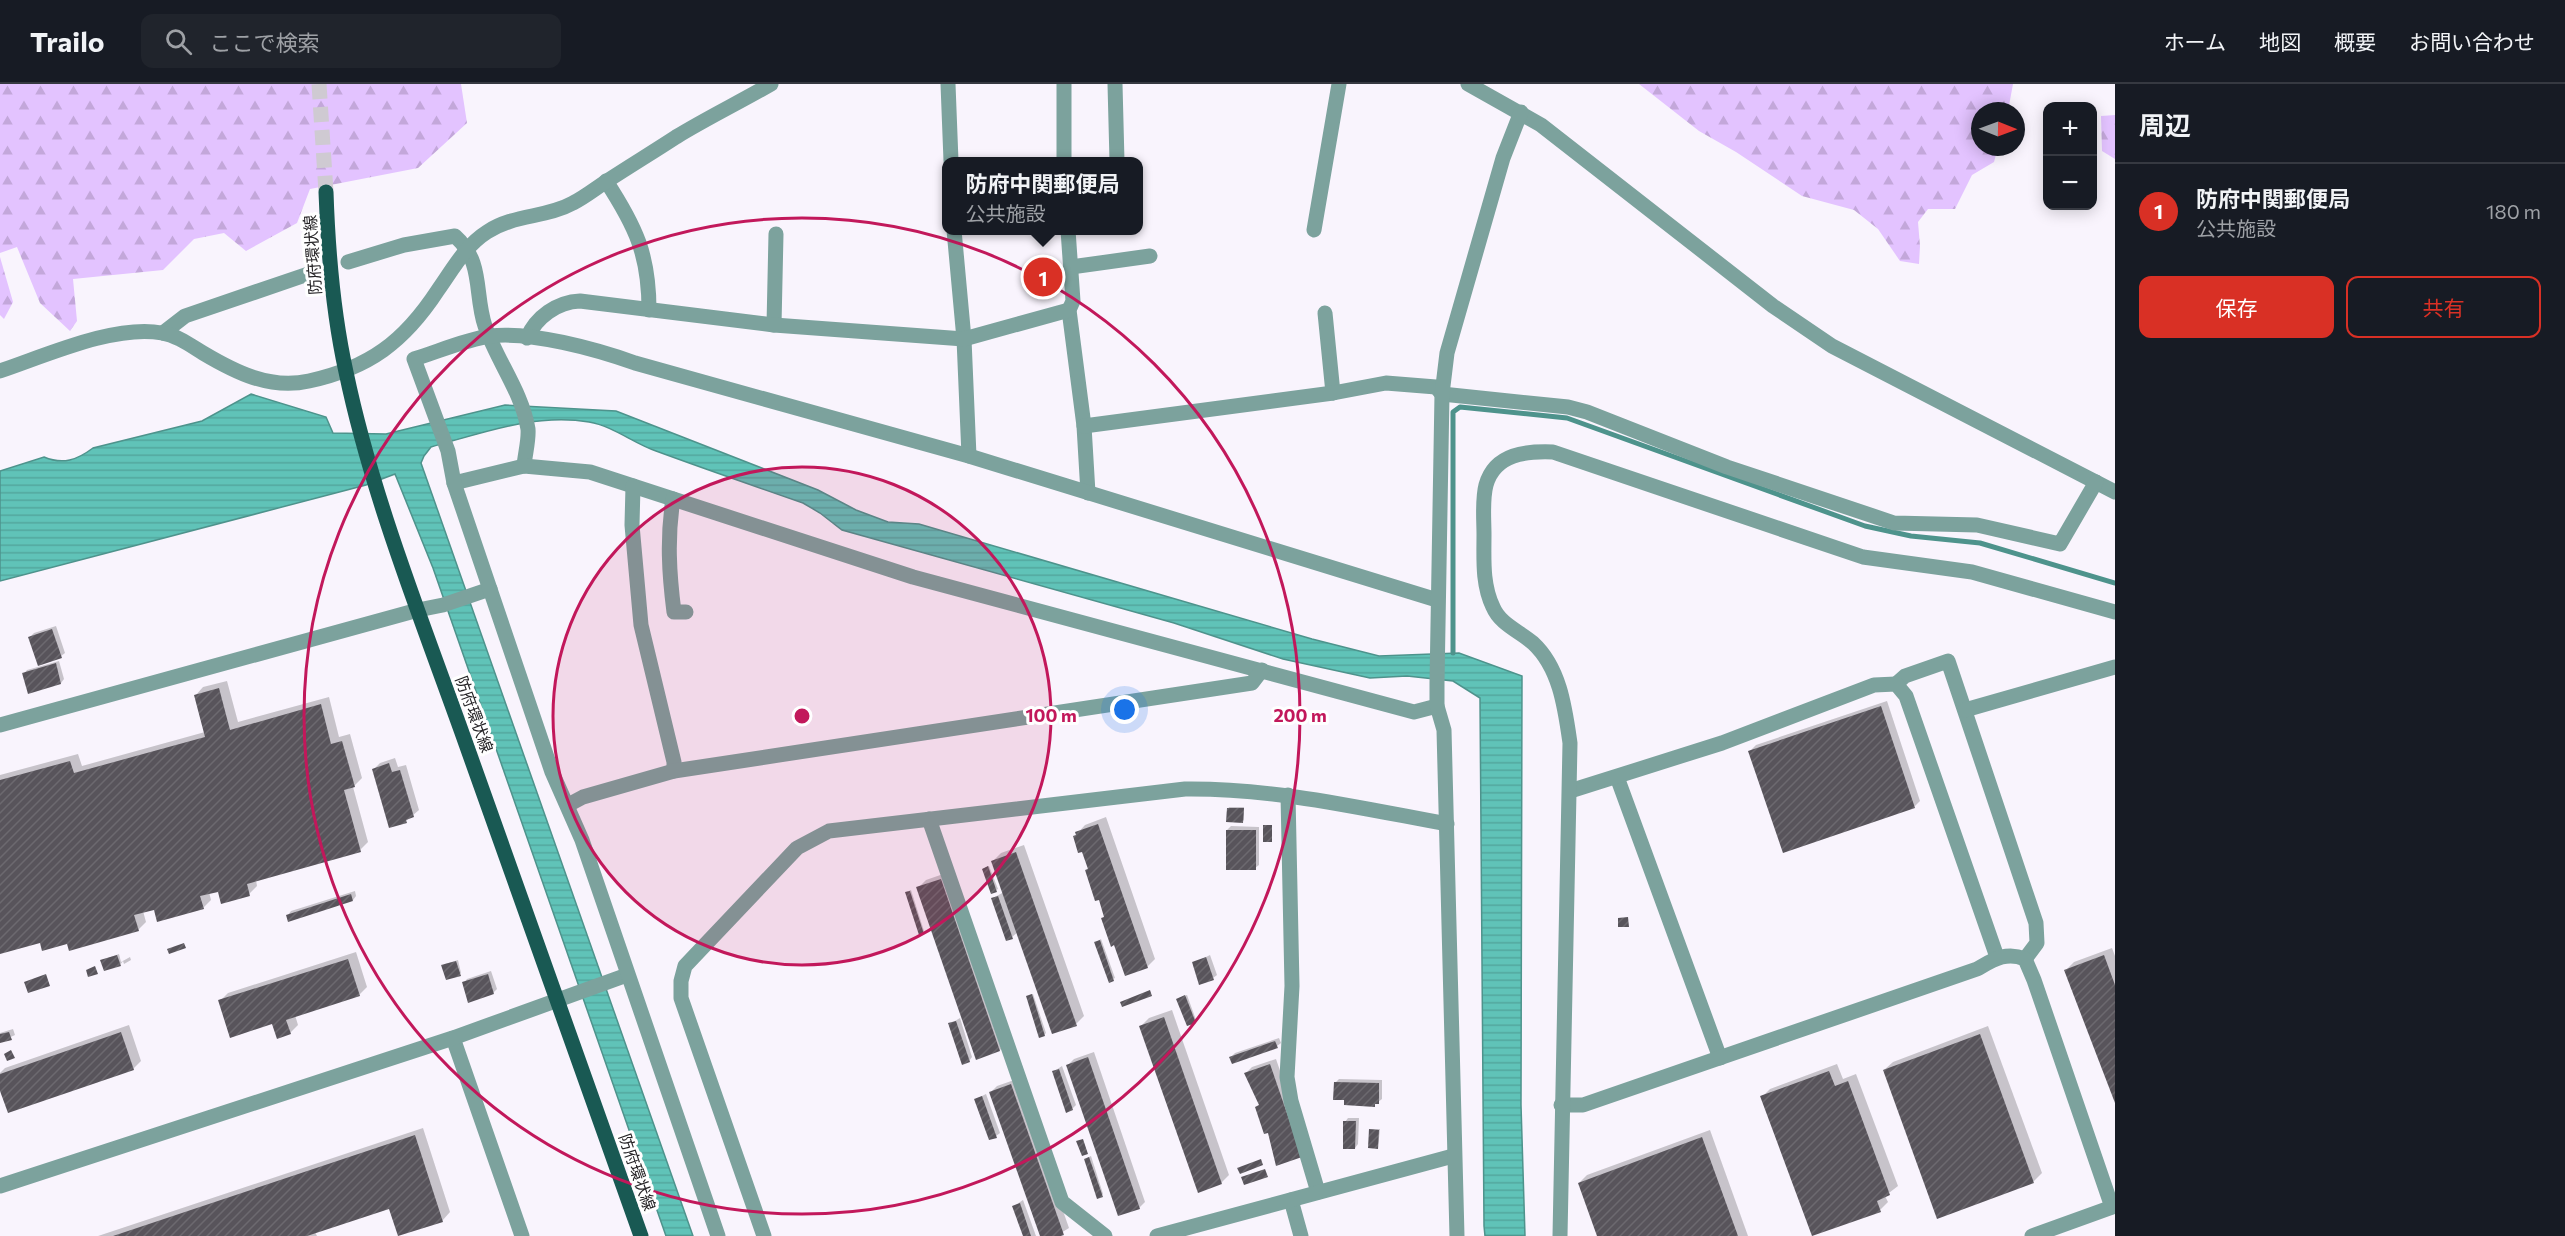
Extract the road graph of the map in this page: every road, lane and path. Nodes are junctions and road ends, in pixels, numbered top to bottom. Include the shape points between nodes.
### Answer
1 (771, 84) edge
2 (948, 84) edge
3 (1064, 84) edge
4 (1115, 84) edge
5 (1339, 84) edge
6 (1468, 84) edge
7 (1521, 112) junction
8 (951, 157) edge
9 (1064, 157) edge
10 (1117, 157) edge
11 (606, 181) junction
12 (326, 192) tunnel mouth
13 (1314, 230) dead end
14 (776, 234) dead end
15 (954, 235) edge
16 (1068, 235) edge
17 (467, 248) junction
18 (1150, 256) dead end
19 (348, 261) dead end
20 (1071, 267) junction
21 (314, 272) dead end
22 (649, 310) junction
23 (1070, 310) junction
24 (1325, 313) dead end
25 (774, 325) junction
26 (164, 333) junction
27 (489, 336) junction
28 (527, 338) junction
29 (964, 339) junction
30 (0, 371) edge
31 (346, 372) junction
32 (1333, 393) junction
33 (1442, 394) junction
34 (1084, 426) junction
35 (969, 456) junction
36 (524, 466) junction
37 (2096, 482) junction
38 (453, 483) junction
39 (633, 486) junction
40 (2115, 492) edge
41 (1088, 493) junction
42 (673, 499) junction
43 (486, 591) junction
44 (1437, 600) junction
45 (418, 610) junction
46 (686, 612) dead end
47 (2115, 612) edge
48 (2115, 667) edge
49 (1262, 670) junction
50 (1896, 684) junction
51 (1437, 706) junction
52 (1965, 710) junction
53 (0, 726) edge
54 (674, 771) junction
55 (1617, 777) junction
56 (1570, 791) junction
57 (1288, 795) junction
58 (568, 805) junction
59 (929, 819) junction
60 (1447, 824) junction
61 (1997, 957) junction
62 (2025, 959) junction
63 (623, 976) junction
64 (558, 999) junction
65 (453, 1038) junction
66 (1720, 1058) junction
67 (1561, 1105) junction
68 (1453, 1156) junction
69 (0, 1186) edge
70 (1318, 1192) junction
71 (1291, 1200) junction
72 (2114, 1207) edge
73 (522, 1236) edge
74 (641, 1236) edge
75 (718, 1236) edge
76 (764, 1236) edge
77 (1105, 1236) edge
78 (1158, 1236) edge
79 (1301, 1236) edge
80 (1456, 1236) edge
81 (1560, 1236) edge
82 (2032, 1236) edge

1 - 11 street
2 - 8 street
3 - 9 street
4 - 10 street
5 - 13 street
6 - 7 street
7 - 33 street via 1503,158 1447,352
7 - 37 street via 1773,306 1832,346
11 - 17 street via 572,204 514,218 488,231
11 - 22 street via 638,235 647,270
12 - 31 main road, 防府環状線 via 331,284
14 - 25 street
15 - 29 street
16 - 20 street
17 - 19 street via 454,236 404,244
17 - 27 street via 474,263
17 - 31 street via 414,322 386,349
18 - 20 street
20 - 23 street
21 - 26 street via 185,316
22 - 25 street
22 - 28 street via 565,302 531,328
23 - 29 street
23 - 34 street
24 - 32 street
25 - 29 street
26 - 30 street via 134,331 105,336
26 - 31 street via 246,376 268,383 306,382
27 - 28 street
27 - 36 street via 518,397 528,430
27 - 38 street via 414,359 448,451
28 - 35 street via 594,349
29 - 35 street
31 - 45 main road, 防府環状線 via 359,429
32 - 33 street via 1386,383 1436,387
32 - 34 street
33 - 37 street via 1587,412 1727,467 1894,523 1977,525 2060,544
33 - 44 street
34 - 41 street
35 - 41 street
36 - 38 street
36 - 39 street via 590,472
37 - 40 street
38 - 43 street
39 - 42 street
39 - 54 street via 632,525 641,625
41 - 44 street
42 - 46 street via 668,564 674,612
42 - 49 street via 913,577
43 - 45 street
43 - 58 street via 552,772
44 - 51 street
45 - 53 street
45 - 64 main road, 防府環状線
47 - 56 street via 1972,572 1863,557 1553,452 1518,452 1494,470 1486,484 1483,570 1493,609 1503,622 1532,642 1548,660 1557,680 1570,743
48 - 52 street
49 - 51 street via 1414,712
49 - 54 street via 1252,683
50 - 52 street via 1905,676 1948,661
50 - 55 street via 1874,685 1722,743
50 - 61 street via 1906,696
51 - 60 street via 1444,730
52 - 62 street via 2036,923 2037,943
54 - 58 street via 583,797
55 - 56 street
55 - 66 street
56 - 67 street
57 - 59 street via 1230,788 1185,789
57 - 60 street
57 - 70 street via 1292,986 1287,1077
58 - 63 street
59 - 76 street via 829,831 797,848 685,966 681,998
59 - 77 street via 1062,1202
60 - 68 street
61 - 62 street via 2015,955
61 - 66 street via 1977,969
62 - 72 street
63 - 64 street
63 - 75 street
64 - 65 street
64 - 74 main road, 防府環状線
65 - 69 street
65 - 73 street
66 - 67 street via 1582,1105
67 - 81 street
68 - 70 street
68 - 80 street
70 - 71 street
71 - 78 street
71 - 79 street
72 - 82 street

